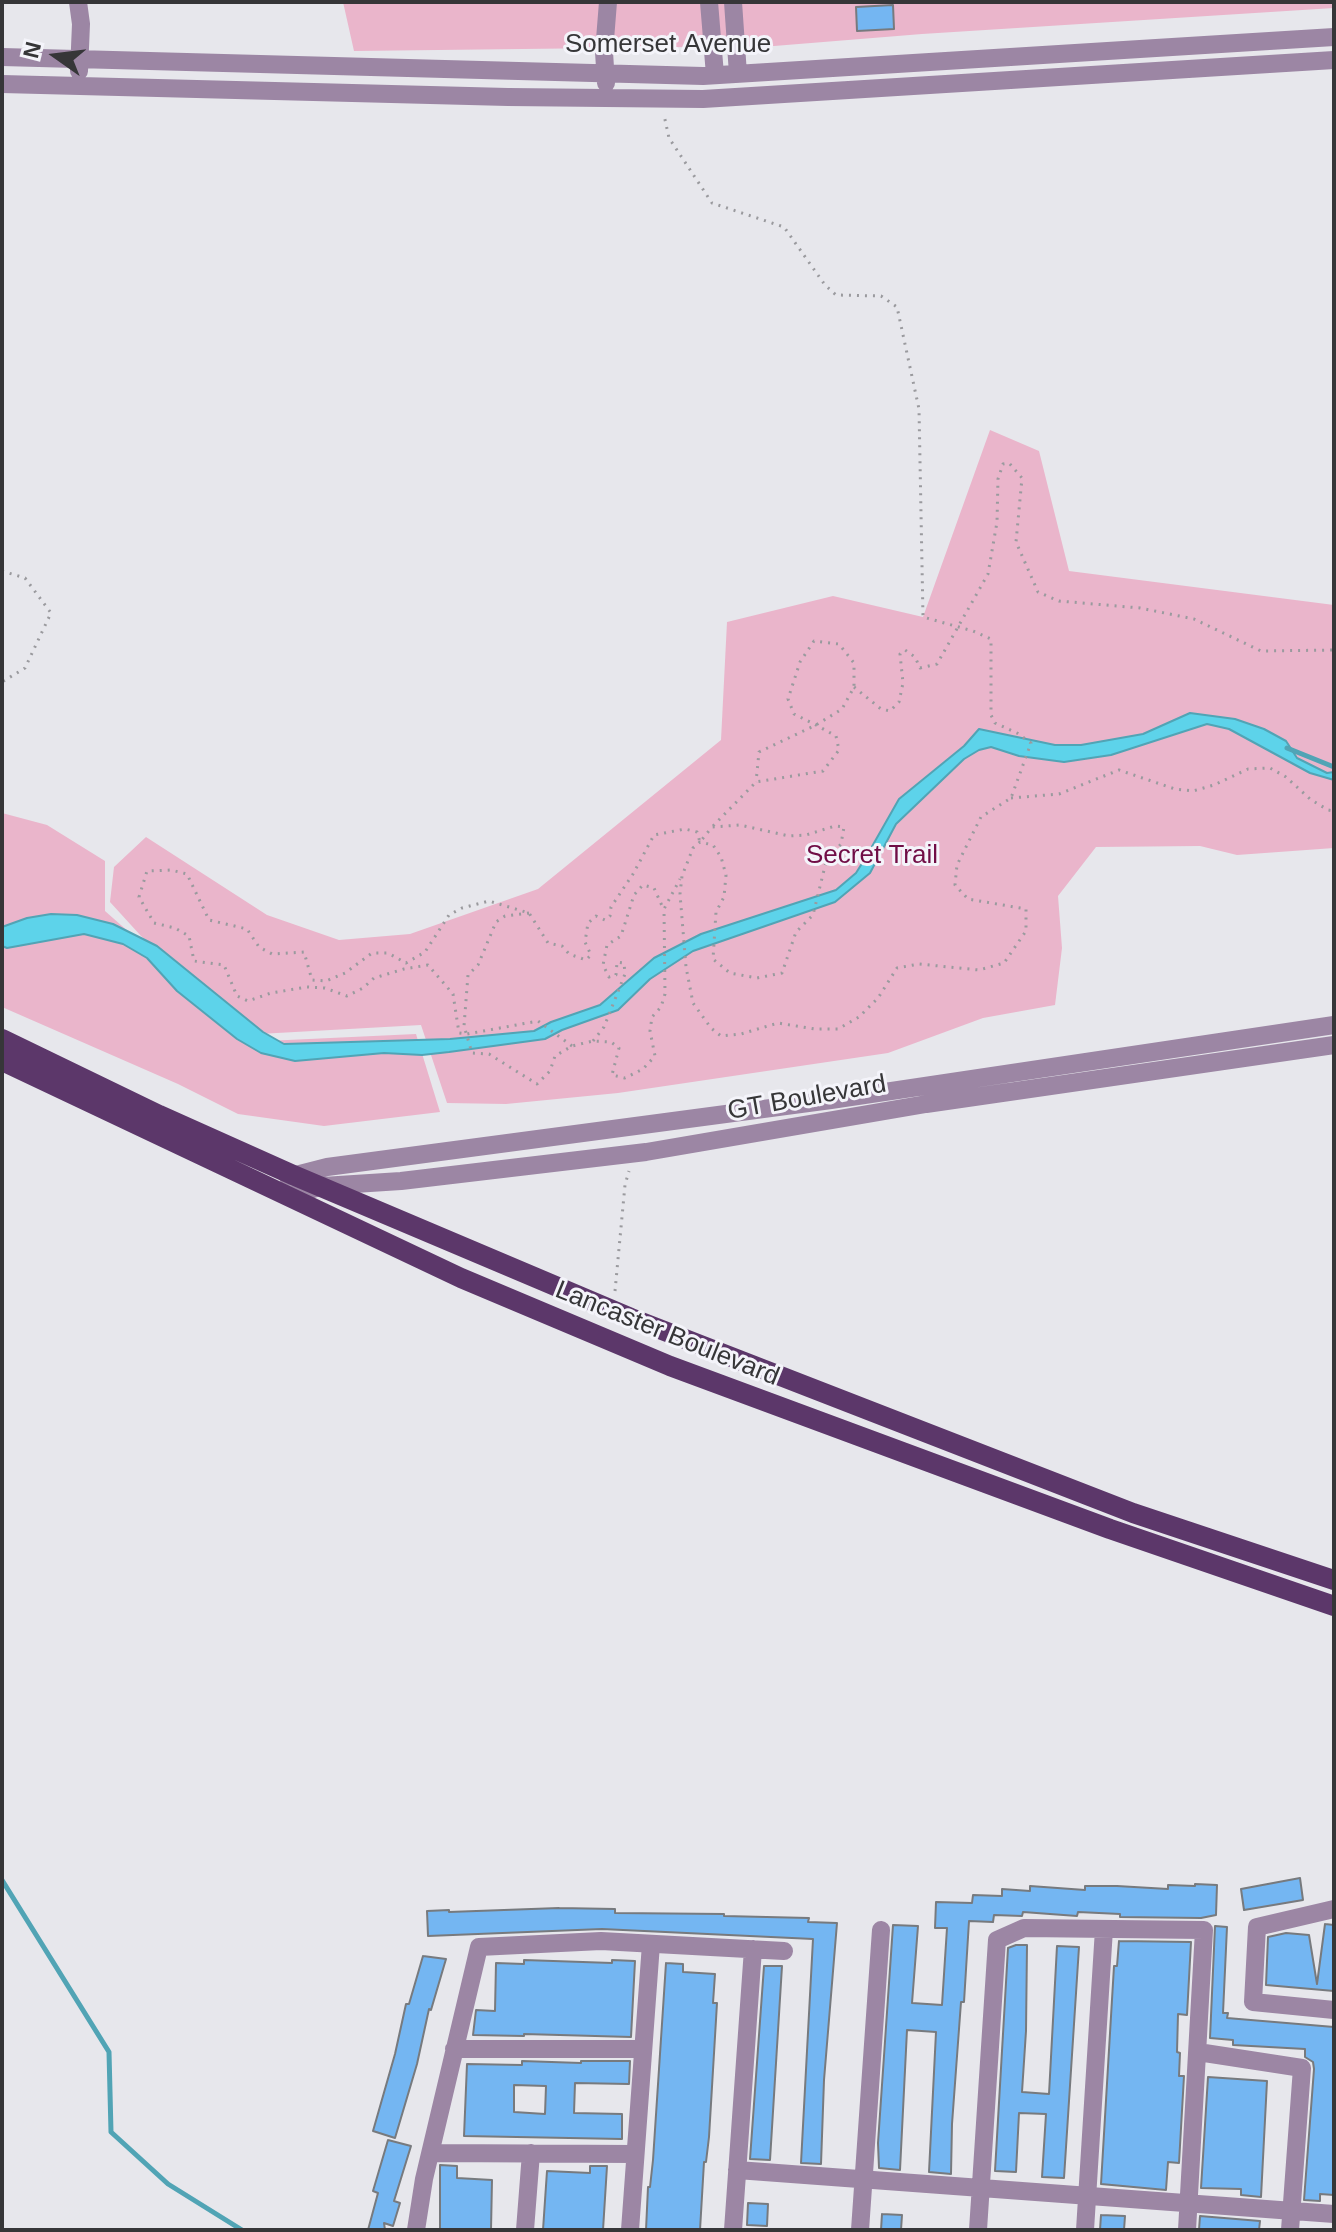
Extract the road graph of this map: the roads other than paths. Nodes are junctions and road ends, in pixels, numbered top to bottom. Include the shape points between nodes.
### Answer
1 (78, 2) edge
2 (608, 2) edge
3 (709, 2) edge
4 (733, 2) edge
5 (1334, 37) edge
6 (2, 57) edge
7 (80, 59) junction
8 (1334, 60) edge
9 (606, 74) junction
10 (738, 74) junction
11 (715, 75) junction
12 (2, 84) edge
13 (79, 86) junction
14 (606, 98) junction
15 (1334, 1025) edge
16 (2, 1039) edge
17 (1334, 1045) edge
18 (2, 1061) edge
19 (293, 1175) junction
20 (323, 1186) junction
21 (265, 1187) junction
22 (288, 1196) junction
23 (1334, 1580) edge
24 (1334, 1606) edge
25 (1334, 1909) edge
26 (1104, 1929) junction
27 (881, 1930) dead end
28 (651, 1944) junction
29 (753, 1949) junction
30 (784, 1951) dead end
31 (1334, 2010) edge
32 (454, 2049) junction
33 (643, 2049) junction
34 (1198, 2052) junction
35 (430, 2153) junction
36 (531, 2153) junction
37 (635, 2154) junction
38 (737, 2170) junction
39 (864, 2179) junction
40 (981, 2187) junction
41 (1087, 2195) junction
42 (1189, 2203) junction
43 (1292, 2210) junction
44 (1334, 2214) edge
45 (416, 2230) edge
46 (525, 2230) edge
47 (630, 2230) edge
48 (733, 2230) edge
49 (860, 2230) edge
50 (978, 2230) edge
51 (1085, 2230) edge
52 (1187, 2230) edge
53 (1290, 2230) edge

1 - 7 street
2 - 9 street
3 - 11 street
4 - 10 street
5 - 10 street, Somerset Avenue
6 - 7 street, Somerset Avenue
7 - 9 street, Somerset Avenue
7 - 13 street
8 - 14 street, Somerset Avenue via 817,93
9 - 11 street, Somerset Avenue
9 - 14 street
10 - 11 street, Somerset Avenue
12 - 13 street, Somerset Avenue
13 - 14 street, Somerset Avenue
15 - 19 street, GT Boulevard
16 - 19 main road, Lancaster Boulevard
17 - 20 street, GT Boulevard via 926,1104 646,1152
18 - 21 main road, Lancaster Boulevard
19 - 20 main road, Lancaster Boulevard
19 - 21 street, GT Boulevard
20 - 22 street, GT Boulevard
20 - 23 main road, Lancaster Boulevard via 631,1318 1133,1513
21 - 22 main road, Lancaster Boulevard
22 - 24 main road, Lancaster Boulevard via 461,1278 670,1366
25 - 31 street via 1257,1927 1253,2002
26 - 34 street via 1204,1930
26 - 40 street via 1024,1928 997,1940
26 - 41 street
27 - 39 street
28 - 29 street
28 - 32 street via 479,1947
28 - 33 street
29 - 30 street
29 - 38 street
32 - 33 street
32 - 35 street
33 - 37 street
34 - 42 street
34 - 43 street via 1302,2068
35 - 36 street
35 - 45 street
36 - 37 street
36 - 46 street
37 - 47 street
38 - 39 street
38 - 48 street
39 - 40 street
39 - 49 street
40 - 41 street
40 - 50 street
41 - 42 street
41 - 51 street
42 - 43 street
42 - 52 street
43 - 44 street
43 - 53 street

